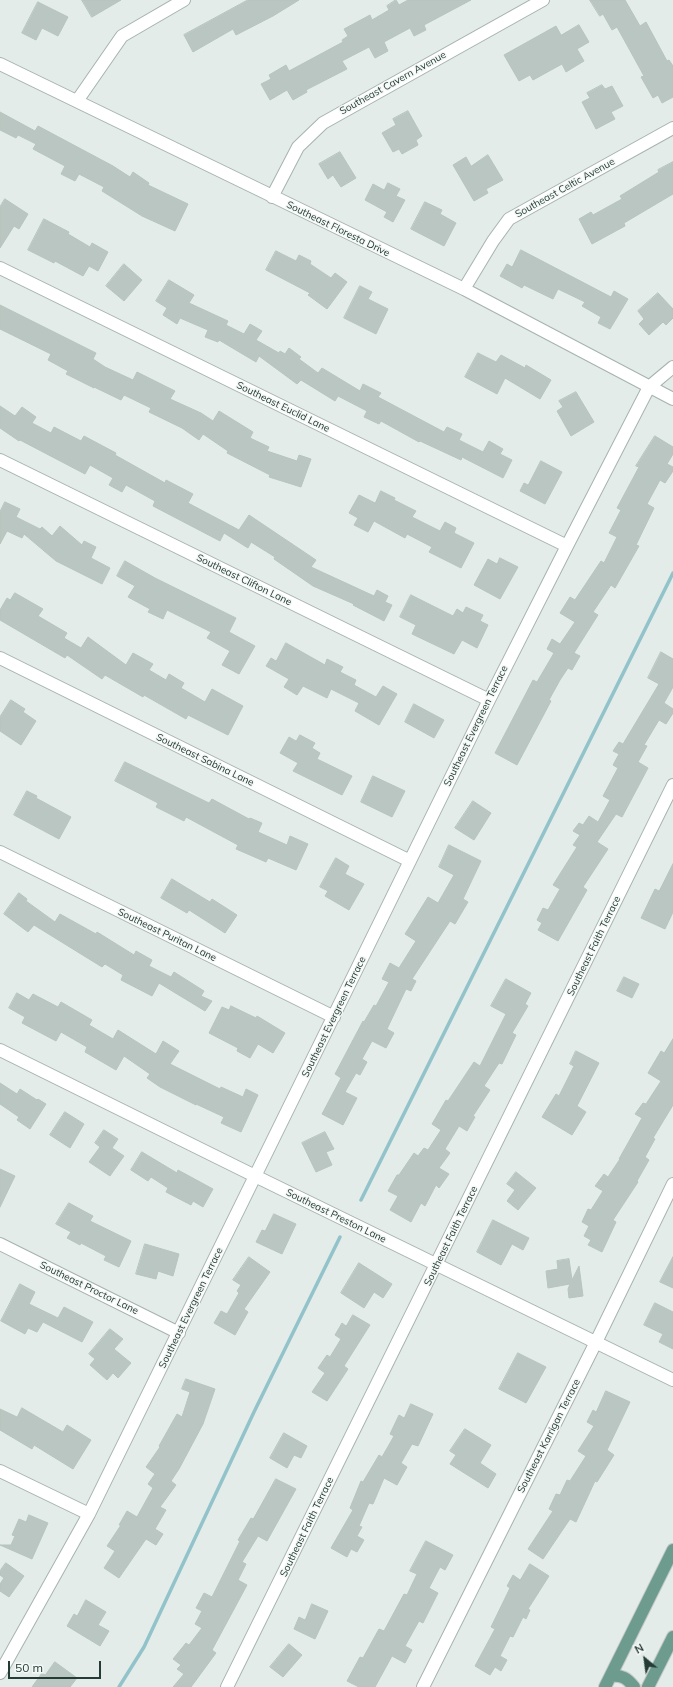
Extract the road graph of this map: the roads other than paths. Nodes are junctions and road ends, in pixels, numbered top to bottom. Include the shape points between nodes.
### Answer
1 (184, 0) edge
2 (543, 0) edge
3 (0, 64) edge
4 (77, 101) junction
5 (673, 128) edge
6 (272, 197) junction
7 (0, 268) edge
8 (464, 290) junction
9 (673, 367) edge
10 (649, 387) junction
11 (673, 399) edge
12 (0, 460) edge
13 (566, 546) junction
14 (0, 658) edge
15 (488, 700) junction
16 (673, 786) edge
17 (0, 852) edge
18 (410, 861) junction
19 (334, 1017) junction
20 (0, 1050) edge
21 (255, 1176) junction
22 (673, 1184) edge
23 (0, 1244) edge
24 (437, 1264) junction
25 (179, 1333) junction
26 (596, 1342) junction
27 (673, 1380) edge
28 (0, 1471) edge
29 (89, 1514) junction
30 (673, 1550) edge
31 (673, 1637) edge
32 (0, 1673) edge
33 (608, 1682) edge
34 (227, 1687) edge
35 (422, 1687) edge
36 (634, 1687) edge
37 (648, 1687) edge

1 - 4 street via 122,36
2 - 6 street, Southeast Cavern Avenue via 323,123 298,147
3 - 4 street, Southeast Floresta Drive
4 - 6 street, Southeast Floresta Drive
5 - 8 street, Southeast Celtic Avenue via 509,219
6 - 8 street, Southeast Floresta Drive
7 - 13 street, Southeast Euclid Lane
8 - 10 street, Southeast Floresta Drive
9 - 10 street, Southeast Evergreen Terrace
10 - 11 street, Southeast Floresta Drive
10 - 13 street, Southeast Evergreen Terrace
12 - 15 street, Southeast Clifton Lane
13 - 15 street, Southeast Evergreen Terrace
14 - 18 street, Southeast Sabina Lane
15 - 18 street, Southeast Evergreen Terrace
16 - 24 street, Southeast Faith Terrace
17 - 19 street, Southeast Puritan Lane
18 - 19 street, Southeast Evergreen Terrace
19 - 21 street, Southeast Evergreen Terrace
20 - 21 street, Southeast Preston Lane
21 - 24 street, Southeast Preston Lane
21 - 25 street, Southeast Evergreen Terrace
22 - 26 street, Southeast Karrigan Terrace
23 - 25 street, Southeast Proctor Lane
24 - 26 street, Southeast Preston Lane
24 - 34 street, Southeast Faith Terrace
25 - 29 street, Southeast Evergreen Terrace
26 - 27 street, Southeast Preston Lane
26 - 35 street, Southeast Karrigan Terrace
28 - 29 street
29 - 32 street, Southeast Evergreen Terrace
30 - 33 main road
31 - 37 main road
33 - 36 main road via 618,1675

